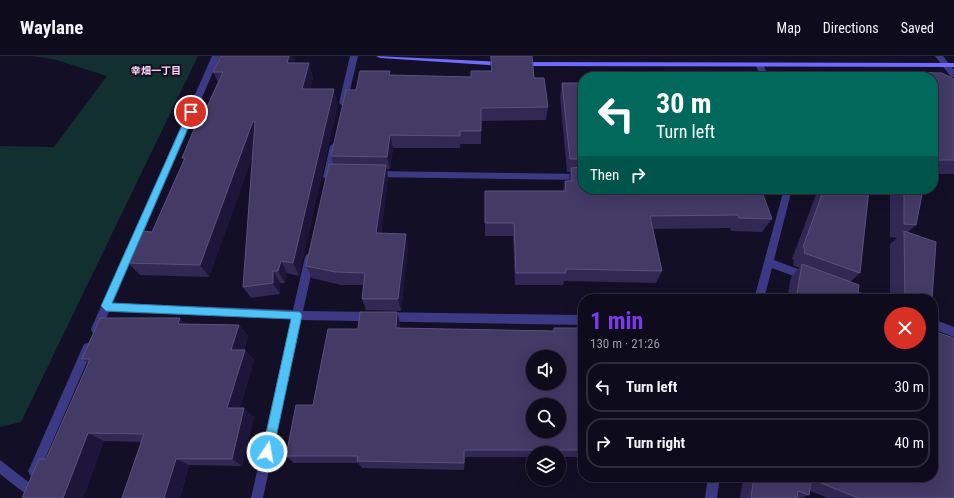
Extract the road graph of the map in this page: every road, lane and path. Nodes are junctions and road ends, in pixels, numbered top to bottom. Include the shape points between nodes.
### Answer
1 (216, 56) edge
2 (354, 56) edge
3 (380, 56) edge
4 (939, 56) edge
5 (950, 65) edge
6 (760, 66) junction
7 (763, 72) edge
8 (954, 75) edge
9 (341, 115) edge
10 (336, 137) edge
11 (368, 174) edge
12 (578, 177) edge
13 (325, 188) edge
14 (787, 194) edge
15 (312, 248) edge
16 (768, 262) junction
17 (818, 281) edge
18 (832, 286) edge
19 (760, 294) edge
20 (854, 294) edge
21 (106, 306) junction
22 (297, 315) junction
23 (578, 320) edge
24 (938, 326) edge
25 (954, 332) edge
26 (0, 466) edge
27 (713, 482) edge
28 (25, 493) edge
29 (257, 498) edge
30 (711, 498) edge

1 - 21 street
2 - 9 street
3 - 6 street via 480,63
4 - 5 street
5 - 6 street
5 - 8 street
6 - 7 street
10 - 13 street via 332,173
11 - 12 street
14 - 16 street
15 - 22 street
16 - 17 street
16 - 19 street
18 - 20 street
21 - 22 street
21 - 28 street
22 - 23 street
22 - 29 street
24 - 25 street
26 - 28 street
27 - 30 street

